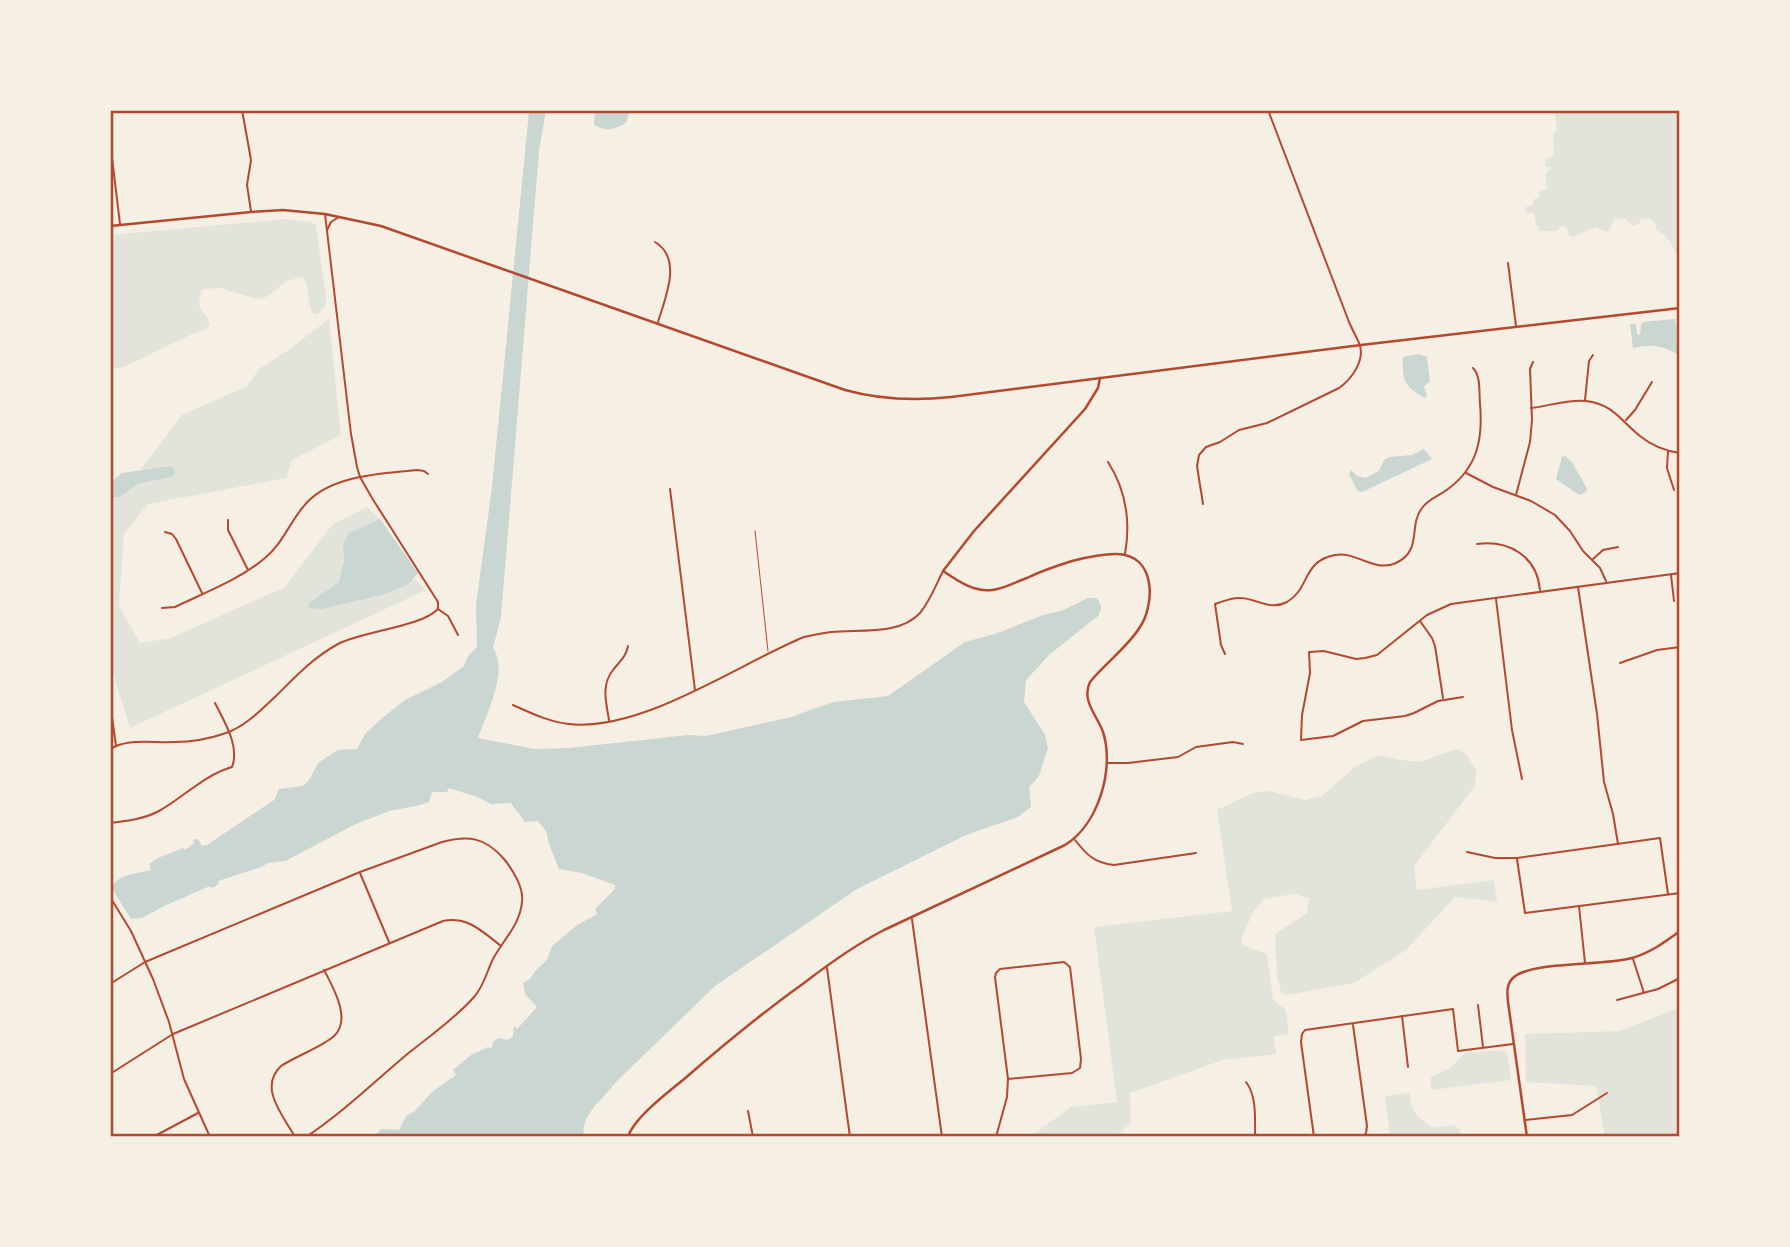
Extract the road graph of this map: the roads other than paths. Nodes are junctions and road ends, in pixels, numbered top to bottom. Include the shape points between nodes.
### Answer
1 (242, 110) edge
2 (1268, 110) edge
3 (110, 141) edge
4 (111, 160) edge
5 (251, 212) junction
6 (325, 214) junction
7 (341, 217) junction
8 (120, 225) junction
9 (110, 226) edge
10 (326, 235) junction
11 (655, 242) dead end
12 (1508, 263) dead end
13 (1680, 308) edge
14 (658, 323) junction
15 (1516, 327) junction
16 (1361, 345) junction
17 (1593, 355) dead end
18 (1533, 362) dead end
19 (1473, 368) dead end
20 (1100, 378) junction
21 (1652, 382) dead end
22 (1585, 401) junction
23 (1531, 408) junction
24 (1625, 421) junction
25 (1668, 451) junction
26 (1680, 453) edge
27 (1108, 462) dead end
28 (1465, 472) junction
29 (428, 474) dead end
30 (360, 477) junction
31 (670, 489) dead end
32 (1674, 490) dead end
33 (1516, 496) junction
34 (1203, 504) dead end
35 (228, 520) dead end
36 (755, 531) dead end
37 (165, 532) dead end
38 (1478, 544) dead end
39 (1618, 547) dead end
40 (1125, 555) junction
41 (1592, 560) junction
42 (248, 571) junction
43 (943, 571) junction
44 (1680, 573) edge
45 (1671, 574) junction
46 (1606, 583) junction
47 (1578, 587) junction
48 (1541, 591) junction
49 (202, 594) junction
50 (1497, 598) junction
51 (1674, 601) dead end
52 (162, 608) dead end
53 (438, 609) junction
54 (1420, 621) junction
55 (458, 635) dead end
56 (628, 646) dead end
57 (1680, 647) edge
58 (768, 654) junction
59 (1224, 654) dead end
60 (1620, 663) dead end
61 (695, 690) junction
62 (1463, 697) dead end
63 (1443, 699) junction
64 (110, 702) edge
65 (215, 703) dead end
66 (513, 705) dead end
67 (609, 721) junction
68 (229, 732) junction
69 (1243, 744) dead end
70 (116, 746) junction
71 (110, 749) edge
72 (1106, 763) junction
73 (1522, 779) dead end
74 (110, 823) edge
75 (1074, 839) junction
76 (1618, 844) junction
77 (1467, 852) dead end
78 (1196, 853) dead end
79 (1517, 858) junction
80 (360, 872) junction
81 (1680, 893) edge
82 (1668, 894) junction
83 (110, 897) edge
84 (1579, 906) junction
85 (912, 918) junction
86 (1680, 931) edge
87 (390, 943) junction
88 (501, 946) junction
89 (1633, 958) junction
90 (145, 962) junction
91 (1585, 964) junction
92 (826, 966) junction
93 (324, 970) junction
94 (1680, 978) edge
95 (110, 984) edge
96 (1644, 993) junction
97 (1617, 1000) dead end
98 (1478, 1005) dead end
99 (1402, 1016) junction
100 (1353, 1024) junction
101 (173, 1034) junction
102 (1513, 1044) junction
103 (1483, 1048) junction
104 (1408, 1067) dead end
105 (110, 1074) edge
106 (1008, 1079) junction
107 (1246, 1082) dead end
108 (1607, 1093) dead end
109 (748, 1111) dead end
110 (198, 1113) junction
111 (1524, 1120) junction
112 (153, 1137) edge
113 (210, 1137) edge
114 (295, 1137) edge
115 (306, 1137) edge
116 (628, 1137) edge
117 (753, 1137) edge
118 (850, 1137) edge
119 (942, 1137) edge
120 (996, 1137) edge
121 (1255, 1137) edge
122 (1314, 1137) edge
123 (1363, 1137) edge
124 (1527, 1137) edge

1 - 5 street via 251,158 247,185
2 - 16 street
3 - 4 street
4 - 8 street
5 - 6 street
5 - 8 street
6 - 7 street
6 - 10 street
7 - 10 street via 333,220
7 - 14 street via 381,226
8 - 9 street
10 - 30 street
11 - 14 street via 668,256 670,270
12 - 15 street
13 - 15 street
14 - 20 street via 857,393 888,399 926,400
15 - 16 street
16 - 20 street
16 - 34 street via 1359,364 1339,388 1202,450 1197,466
17 - 22 street
18 - 23 street
19 - 28 street via 1478,375 1481,430
20 - 43 street via 1085,409
21 - 24 street
22 - 23 street
22 - 24 street via 1608,408
23 - 33 street via 1530,442
24 - 25 street via 1645,440
25 - 26 street
25 - 32 street via 1667,468
27 - 40 street via 1126,502
28 - 33 street
28 - 59 street via 1422,508 1412,547 1401,560 1378,566 1350,555 1331,555 1313,566 1297,594 1283,604 1265,605 1239,597 1215,604
29 - 30 street via 418,470
30 - 42 street via 314,496 273,550
30 - 53 street via 433,592
31 - 61 street
33 - 41 street via 1555,515
35 - 42 street via 228,530
36 - 58 lane
37 - 49 street via 176,539
38 - 48 street via 1504,545 1522,554 1535,570
39 - 41 street
40 - 43 street via 1070,562 992,590 971,588
40 - 72 street via 1143,568 1150,594 1139,628 1087,689 1088,703 1104,738
41 - 46 street
42 - 49 street
43 - 58 street via 922,610 904,624 818,634
44 - 45 street
45 - 46 street
45 - 51 street
46 - 47 street
47 - 48 street
47 - 76 street via 1604,782
48 - 50 street
49 - 52 street
50 - 54 street via 1451,604
50 - 73 street
53 - 55 street via 448,616
53 - 68 street via 327,651 258,713
54 - 63 street via 1435,646
54 - 63 street via 1370,657 1309,652 1301,740 1333,736 1363,720 1405,716
56 - 67 street via 606,684
57 - 60 street
58 - 61 street
61 - 67 street via 652,710
62 - 63 street
64 - 70 street
65 - 68 street
66 - 67 street via 570,724
68 - 70 street via 190,742 140,741
68 - 74 street via 232,767 210,776 158,811
69 - 72 street via 1196,747 1178,757
70 - 71 street
72 - 75 street via 1097,806
75 - 78 street via 1091,859 1114,865
75 - 85 street
76 - 79 street
76 - 82 street via 1660,838
77 - 79 street
79 - 84 street via 1525,913
80 - 87 street
80 - 88 street via 453,839 478,840 505,861 522,893 519,918
80 - 90 street
81 - 82 street
82 - 84 street
83 - 90 street
84 - 91 street
85 - 92 street
85 - 119 street
86 - 89 street
87 - 88 street via 456,919
87 - 93 street
88 - 115 street via 473,998
89 - 91 street
89 - 96 street
90 - 95 street
90 - 101 street
91 - 102 street via 1546,967 1513,978 1507,991
92 - 116 street via 688,1076 632,1127
92 - 118 street
93 - 101 street
93 - 114 street via 339,1006 338,1031 281,1066 271,1086
94 - 96 street
96 - 97 street
98 - 103 street
99 - 100 street
99 - 103 street via 1453,1009 1458,1051
99 - 104 street
100 - 122 street via 1309,1029 1302,1034
100 - 123 street via 1367,1126
101 - 105 street
101 - 110 street
102 - 103 street
102 - 111 street
106 - 106 street via 996,973 1066,963 1080,1068 1072,1073
106 - 120 street
107 - 121 street via 1252,1091
108 - 111 street via 1572,1115
109 - 117 street
110 - 112 street
110 - 113 street
111 - 124 street

